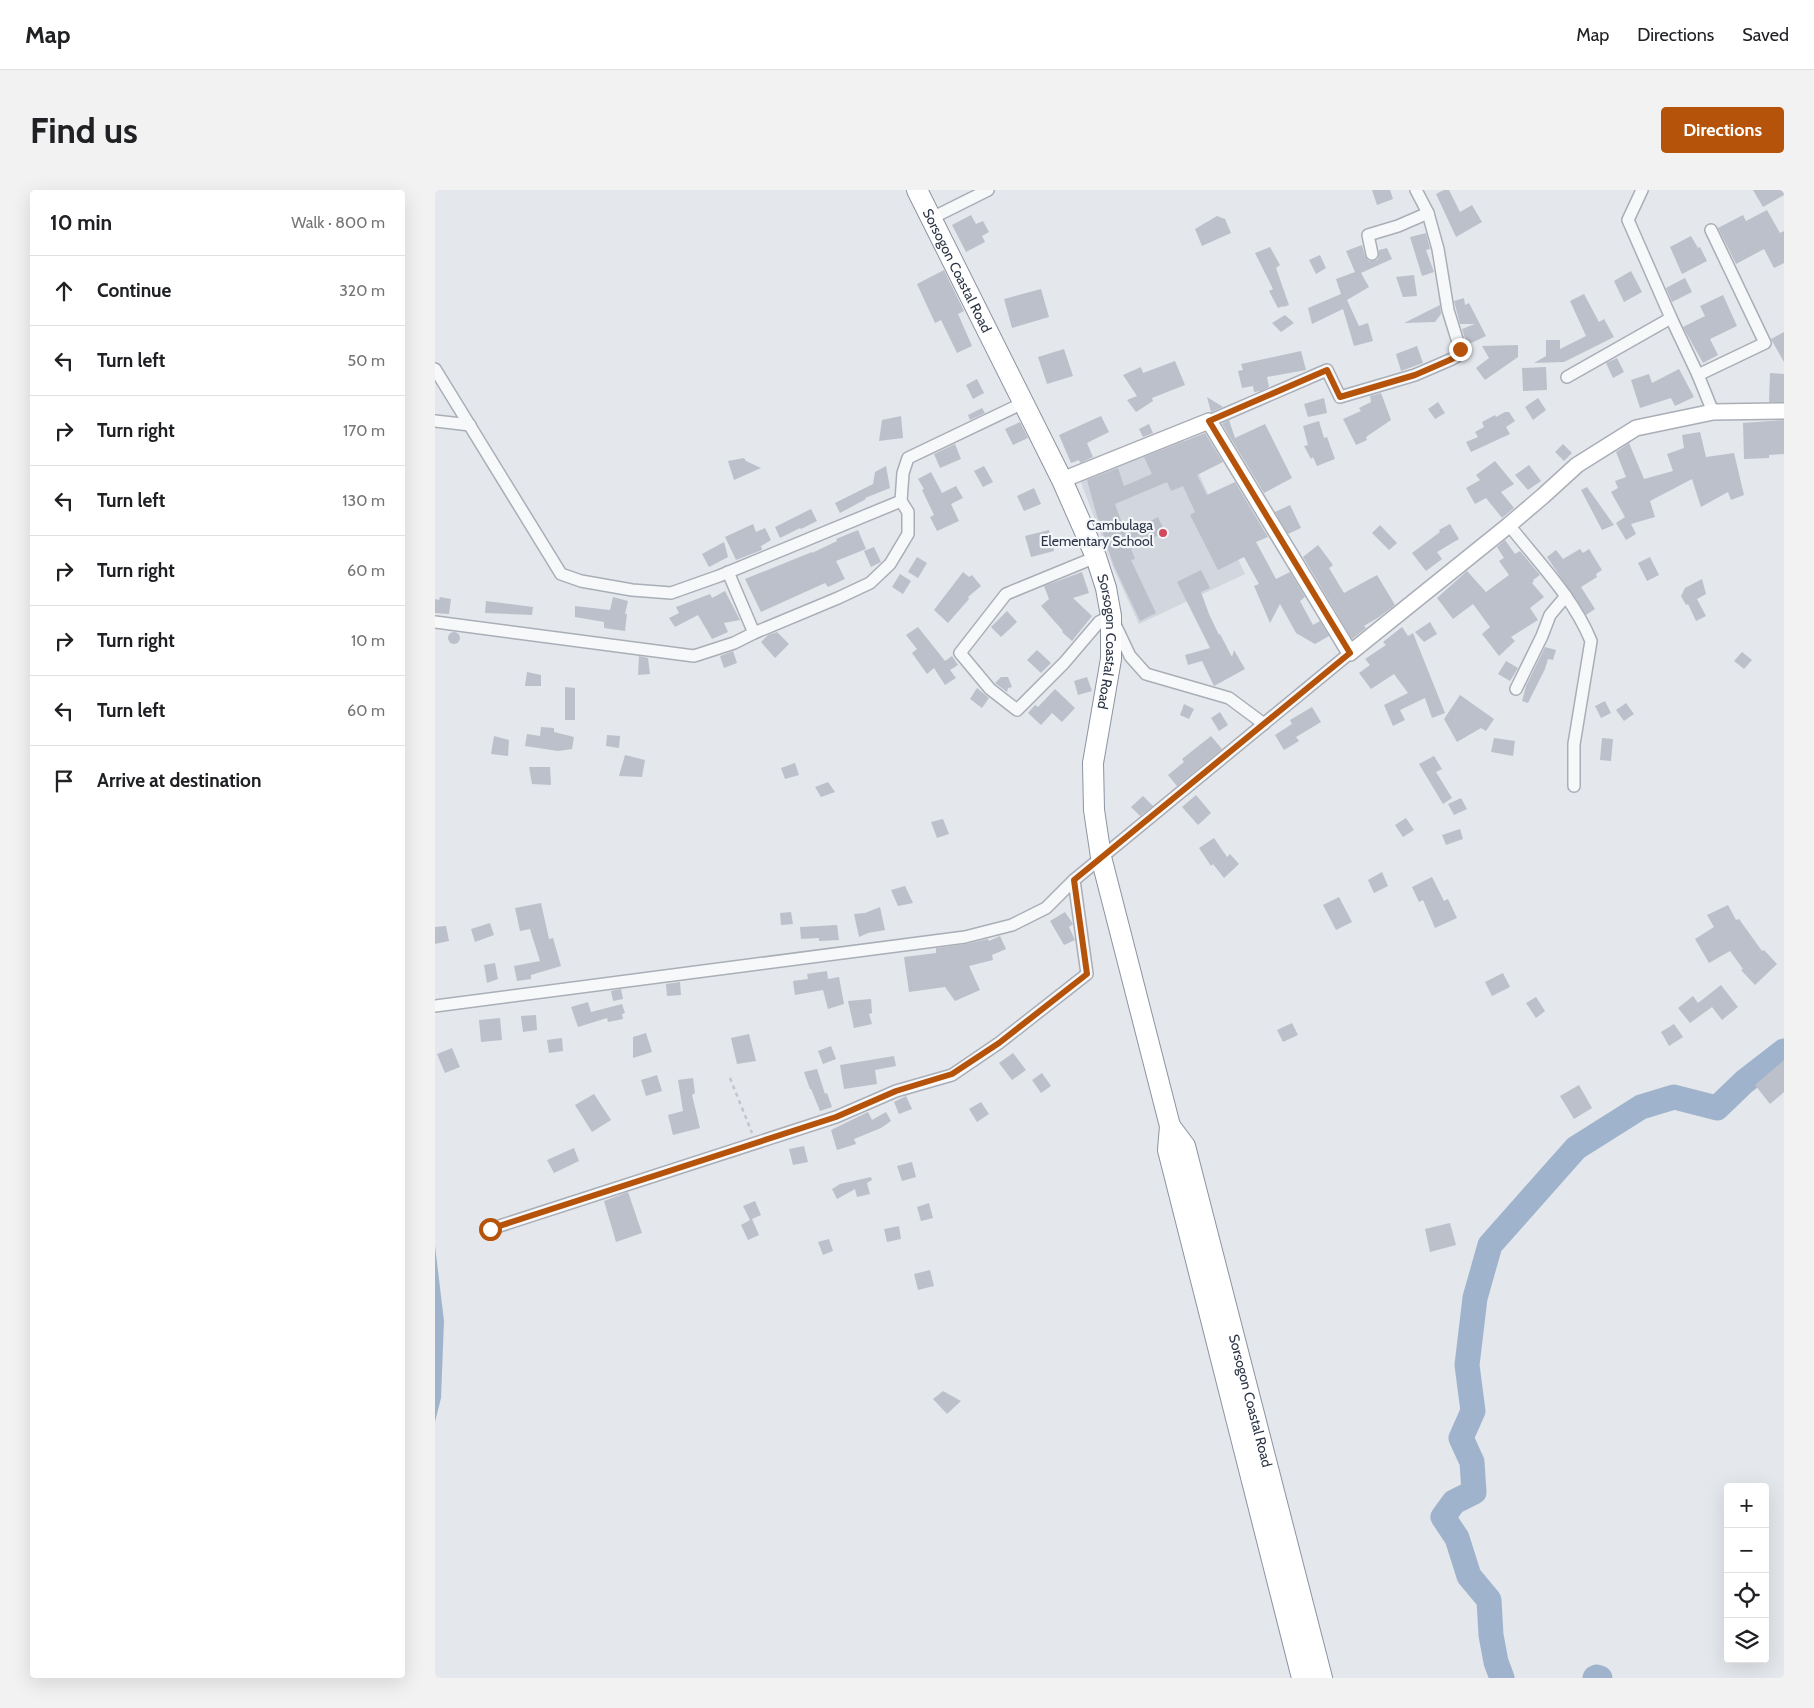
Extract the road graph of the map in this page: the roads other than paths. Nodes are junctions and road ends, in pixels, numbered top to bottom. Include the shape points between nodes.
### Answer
1 (917, 190) edge
2 (989, 190) edge
3 (1416, 190) edge
4 (1643, 190) edge
5 (1428, 213) junction
6 (932, 218) junction
7 (1711, 230) dead end
8 (1372, 254) dead end
9 (1671, 318) junction
10 (435, 369) edge
11 (1698, 375) junction
12 (1567, 377) dead end
13 (1023, 403) junction
14 (1784, 411) edge
15 (1713, 412) junction
16 (435, 421) edge
17 (1209, 421) junction
18 (470, 425) junction
19 (1062, 480) junction
20 (901, 501) junction
21 (1509, 525) junction
22 (1096, 557) junction
23 (727, 572) junction
24 (1566, 596) junction
25 (1111, 616) junction
26 (435, 622) edge
27 (754, 633) junction
28 (1350, 653) junction
29 (1516, 689) dead end
30 (1264, 724) junction
31 (1574, 786) dead end
32 (1101, 858) junction
33 (1074, 880) junction
34 (435, 1006) edge
35 (1170, 1126) junction
36 (490, 1229) dead end
37 (1302, 1678) edge
38 (1322, 1678) edge

1 - 6 highway, Sorsogon Coastal Road
2 - 6 street
3 - 5 street
4 - 9 street via 1628,220
5 - 8 street via 1368,235
5 - 17 street via 1460,349 1457,356 1415,375 1340,397 1327,370
6 - 13 highway, Sorsogon Coastal Road
7 - 11 street via 1765,343
9 - 11 street
9 - 12 street
10 - 18 street
11 - 15 street
13 - 19 highway, Sorsogon Coastal Road
13 - 20 street via 908,458 903,473
14 - 15 street
15 - 21 street via 1636,428 1577,465
16 - 18 street
17 - 19 street
17 - 28 street
18 - 23 street via 561,574 581,581 671,594
19 - 22 highway, Sorsogon Coastal Road
20 - 23 street
20 - 27 street via 908,512 908,534 890,564 870,583
21 - 24 street
21 - 28 street
22 - 25 highway, Sorsogon Coastal Road
22 - 25 street via 1006,594 960,653 990,689 1017,710 1099,622
23 - 27 street
24 - 29 street via 1550,615
24 - 31 street via 1591,641 1574,744
25 - 30 street via 1130,656 1146,674 1229,698
25 - 32 highway, Sorsogon Coastal Road via 1111,659 1093,763 1093,810
26 - 27 street via 694,656
28 - 30 street
30 - 32 street
32 - 33 street
32 - 35 highway, Sorsogon Coastal Road
33 - 34 street via 1046,908 1012,925 965,937
33 - 36 street via 1087,974 999,1043 952,1074 896,1091 836,1117
35 - 37 highway, Sorsogon Coastal Road via 1168,1150
35 - 38 highway, Sorsogon Coastal Road via 1185,1146

